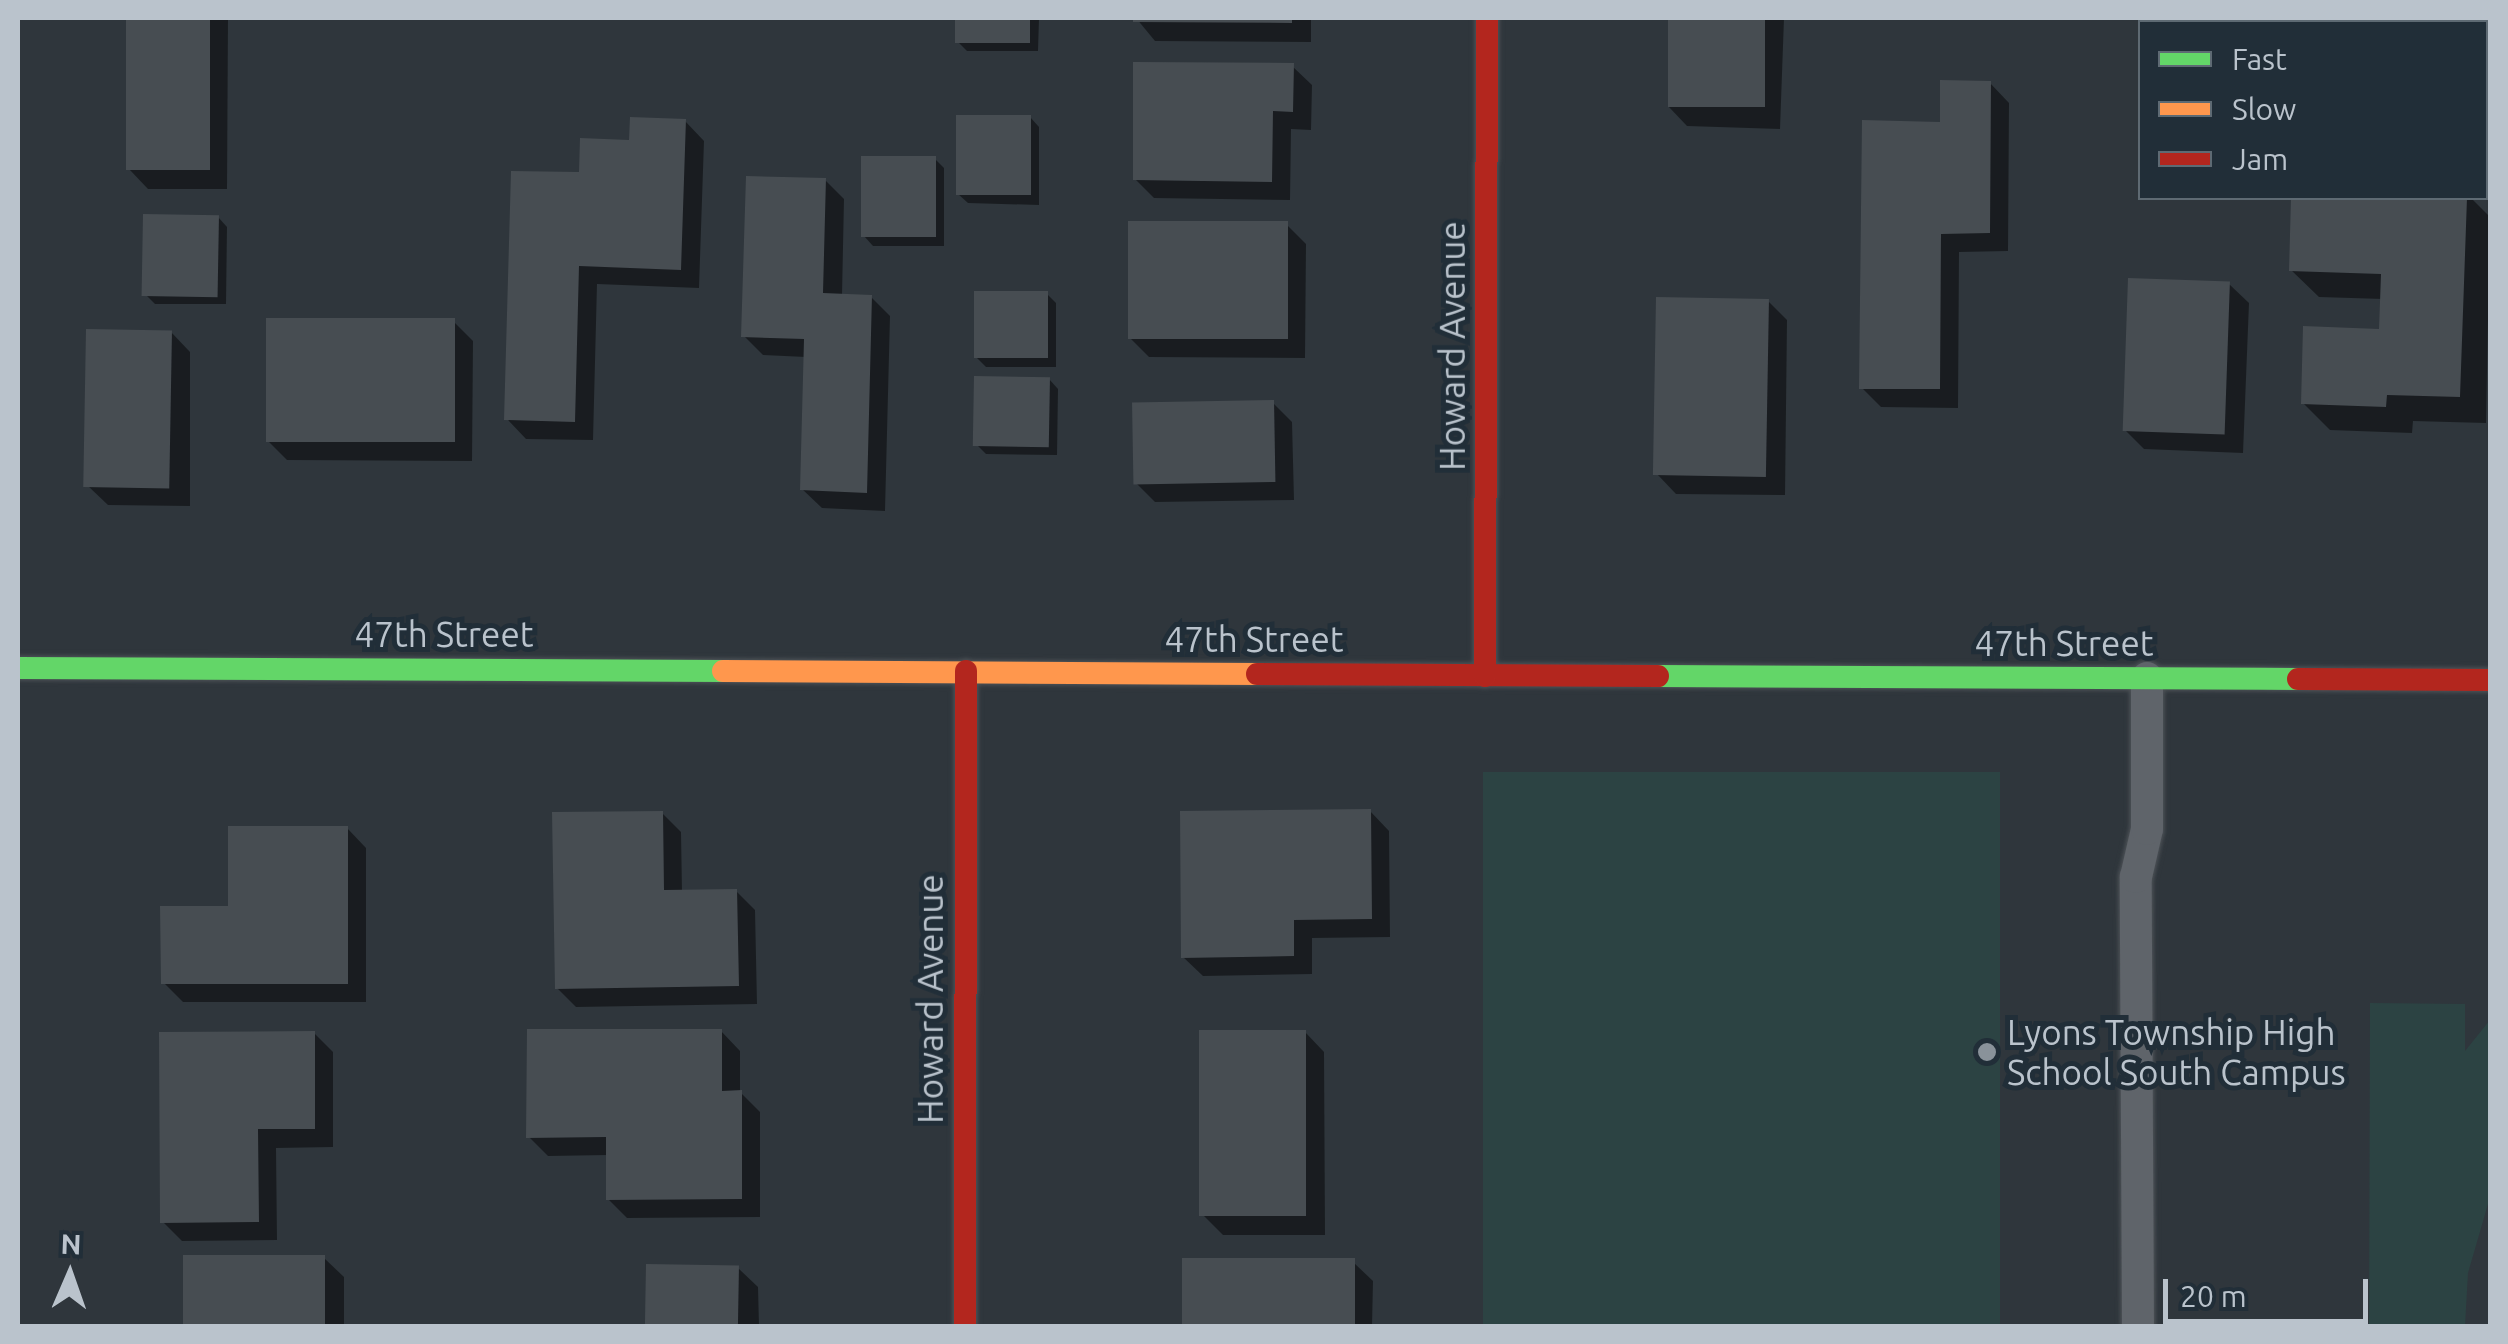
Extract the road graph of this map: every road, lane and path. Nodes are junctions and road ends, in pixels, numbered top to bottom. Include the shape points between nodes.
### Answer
1 (1487, 18) edge
2 (18, 668) edge
3 (966, 671) junction
4 (1485, 676) junction
5 (2147, 678) junction
6 (2490, 680) edge
7 (965, 1326) edge
8 (2138, 1326) edge

1 - 4 main road, Howard Avenue
2 - 3 main road, 47th Street
3 - 4 main road, 47th Street
3 - 7 main road, Howard Avenue
4 - 5 main road, 47th Street
5 - 6 main road, 47th Street
5 - 8 lane via 2147,829 2136,877

